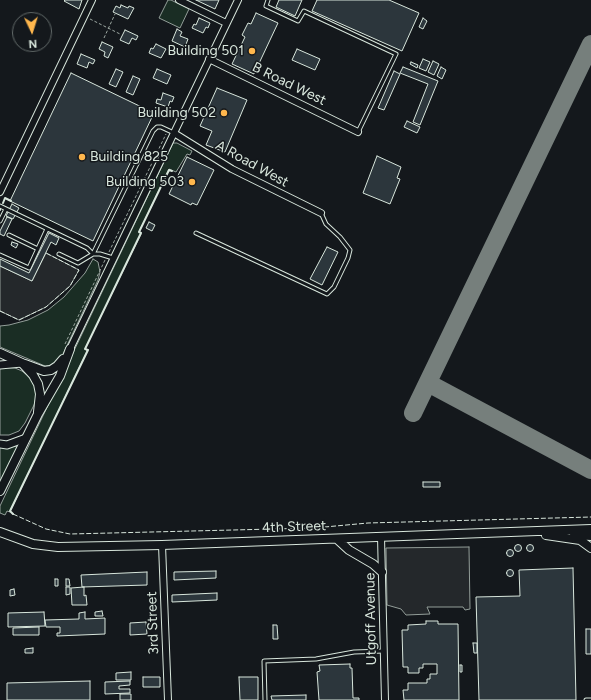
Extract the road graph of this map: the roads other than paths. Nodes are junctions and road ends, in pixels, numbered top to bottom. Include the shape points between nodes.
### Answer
1 (92, 0) edge
2 (179, 0) edge
3 (238, 0) edge
4 (268, 0) edge
5 (226, 24) junction
6 (209, 59) junction
7 (170, 132) junction
8 (358, 132) joint
9 (0, 192) edge
10 (0, 206) edge
11 (6, 209) junction
12 (321, 213) joint
13 (0, 221) edge
14 (47, 229) junction
15 (196, 233) dead end
16 (9, 235) dead end
17 (38, 249) junction
18 (59, 254) dead end
19 (93, 254) junction
20 (0, 255) edge
21 (110, 257) junction
22 (66, 349) junction
23 (0, 353) edge
24 (22, 363) junction
25 (0, 365) edge
26 (38, 414) junction
27 (26, 438) junction
28 (0, 444) edge
29 (0, 491) edge
30 (591, 524) edge
31 (591, 529) edge
32 (0, 532) edge
33 (522, 532) junction
34 (591, 536) edge
35 (381, 537) junction
36 (337, 539) junction
37 (162, 545) junction
38 (591, 548) edge
39 (382, 572) junction
40 (384, 651) junction
41 (168, 700) edge
42 (265, 700) edge
43 (385, 700) edge
44 (586, 700) edge
45 (591, 700) edge

1 - 9 street
2 - 5 street
3 - 5 street
4 - 8 lane via 266,6 298,21 304,11 396,54
5 - 6 street
6 - 7 street
6 - 8 street, B Road West
7 - 12 street, A Road West via 232,169
7 - 19 lane via 161,127 153,131
7 - 21 street
10 - 11 lane
11 - 13 lane
11 - 14 lane
12 - 15 lane via 326,224 350,250 334,287 327,294
14 - 17 lane
14 - 19 lane via 87,248
16 - 17 lane
17 - 20 lane via 29,268
18 - 19 lane via 78,263
19 - 21 lane
21 - 22 street
22 - 24 main road via 58,366 51,370 44,371
22 - 26 main road via 60,376
23 - 24 main road
24 - 25 street
24 - 26 main road via 31,371 38,384
26 - 27 main road
27 - 28 street via 7,445
27 - 29 main road
30 - 33 main road
31 - 33 main road, 4th Street
32 - 37 main road, 4th Street via 33,544 58,547
33 - 34 main road
33 - 35 main road, 4th Street
33 - 38 main road via 580,540
35 - 36 main road, 4th Street
35 - 39 street, Utgoff Avenue
36 - 37 main road, 4th Street
36 - 39 main road
37 - 41 street, 3rd Street
39 - 40 street, Utgoff Avenue
40 - 42 lane via 264,661
40 - 43 street, Utgoff Avenue
44 - 45 lane

